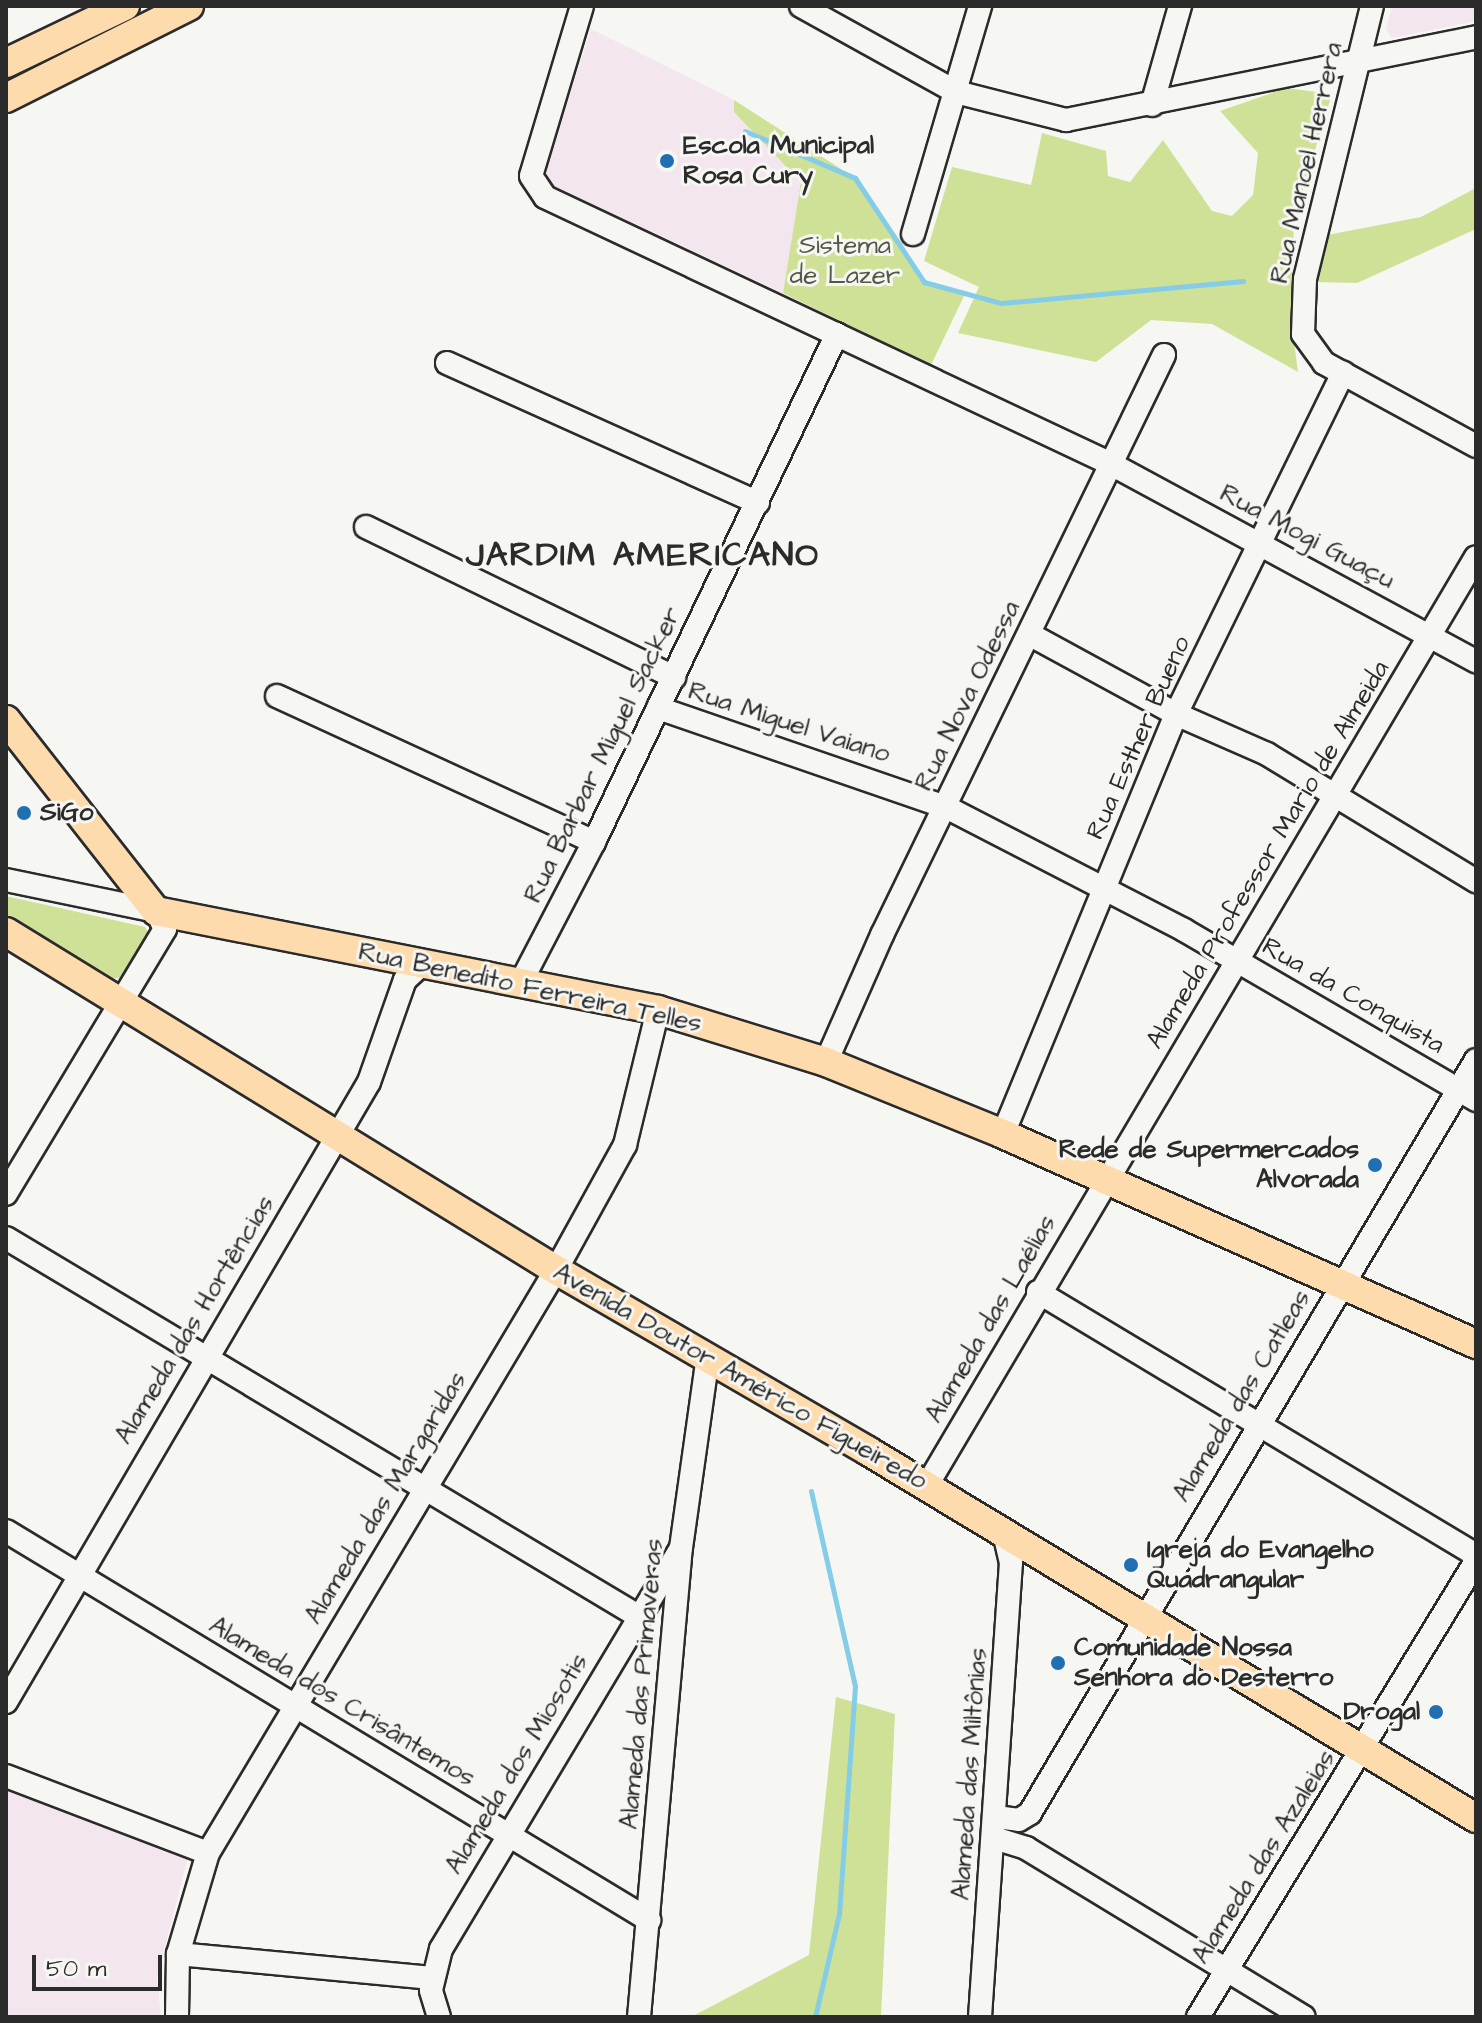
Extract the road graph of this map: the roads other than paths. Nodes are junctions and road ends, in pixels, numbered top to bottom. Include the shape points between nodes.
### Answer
1 (125, 6) edge
2 (189, 6) edge
3 (582, 6) edge
4 (801, 6) edge
5 (980, 6) edge
6 (1180, 6) edge
7 (1372, 6) edge
8 (1476, 37) edge
9 (1357, 59) junction
10 (6, 63) edge
11 (956, 92) junction
12 (6, 98) edge
13 (1152, 105) junction
14 (913, 234) dead end
15 (837, 334) junction
16 (1164, 355) dead end
17 (447, 363) dead end
18 (1343, 373) junction
19 (1476, 446) edge
20 (1111, 464) junction
21 (758, 503) junction
22 (366, 527) dead end
23 (1258, 544) junction
24 (1476, 557) edge
25 (1029, 634) junction
26 (1430, 635) junction
27 (1476, 661) edge
28 (674, 677) junction
29 (277, 696) dead end
30 (658, 708) junction
31 (1176, 714) junction
32 (6, 720) edge
33 (1338, 796) junction
34 (946, 807) junction
35 (594, 842) junction
36 (6, 880) edge
37 (1476, 881) edge
38 (1104, 888) junction
39 (156, 911) junction
40 (6, 932) edge
41 (1238, 962) junction
42 (421, 965) junction
43 (521, 982) junction
44 (121, 1004) junction
45 (658, 1010) junction
46 (1476, 1060) edge
47 (826, 1062) junction
48 (1467, 1095) edge
49 (1003, 1134) junction
50 (338, 1136) junction
51 (1106, 1180) junction
52 (6, 1194) edge
53 (6, 1238) edge
54 (556, 1270) junction
55 (1342, 1283) junction
56 (1038, 1292) junction
57 (1476, 1344) edge
58 (708, 1356) junction
59 (203, 1358) junction
60 (1260, 1423) junction
61 (926, 1487) junction
62 (423, 1490) junction
63 (6, 1531) edge
64 (1005, 1536) junction
65 (1476, 1555) edge
66 (1476, 1561) edge
67 (78, 1575) junction
68 (667, 1592) junction
69 (638, 1616) junction
70 (1141, 1619) junction
71 (6, 1702) edge
72 (294, 1704) junction
73 (1363, 1750) junction
74 (6, 1776) edge
75 (1030, 1813) junction
76 (1476, 1818) edge
77 (995, 1827) junction
78 (505, 1835) junction
79 (1026, 1848) junction
80 (208, 1853) junction
81 (649, 1920) junction
82 (178, 1954) junction
83 (1225, 1971) junction
84 (432, 1978) junction
85 (177, 2017) edge
86 (439, 2017) edge
87 (639, 2017) edge
88 (980, 2017) edge
89 (1198, 2017) edge
90 (1304, 2017) edge

1 - 10 main road
2 - 12 main road
3 - 15 street, Rua Mogi Guaçu via 531,176 545,197
4 - 11 street
5 - 11 street
6 - 13 street
7 - 9 street, Rua Manoel Herrera
8 - 9 street
9 - 13 street
9 - 18 street, Rua Manoel Herrera via 1305,279 1303,334 1310,350
11 - 13 street via 1066,120
11 - 14 street
15 - 20 street, Rua Mogi Guaçu
15 - 21 street, Rua Barbar Miguel Sacker
16 - 20 street, Rua Nova Odessa
17 - 21 street
18 - 19 street
18 - 23 street, Rua Esther Bueno
20 - 23 street, Rua Mogi Guaçu
20 - 25 street, Rua Nova Odessa
21 - 28 street, Rua Barbar Miguel Sacker
22 - 28 street
23 - 26 street, Rua Mogi Guaçu
23 - 31 street, Rua Esther Bueno
24 - 26 street, Alameda Professor Mario de Almeida
25 - 31 street
25 - 34 street, Rua Nova Odessa
26 - 27 street, Rua Mogi Guaçu
26 - 33 street, Alameda Professor Mario de Almeida
28 - 30 street, Rua Barbar Miguel Sacker
29 - 35 street
30 - 34 street, Rua Miguel Vaiano
30 - 35 street, Rua Barbar Miguel Sacker
31 - 33 street via 1267,754
31 - 38 street, Rua Esther Bueno
32 - 39 main road
33 - 37 street
33 - 41 street, Alameda Professor Mario de Almeida
34 - 38 street, Rua da Conquista
34 - 47 street, Rua Nova Odessa
35 - 43 street, Rua Barbar Miguel Sacker
36 - 39 street, Rua Benedito Ferreira Telles
38 - 41 street, Rua da Conquista
38 - 49 street, Rua Esther Bueno
39 - 42 main road, Rua Benedito Ferreira Telles
39 - 44 street via 164,932
40 - 44 main road, Avenida Doutor Américo Figueiredo
41 - 48 street, Rua da Conquista
41 - 51 street, Alameda Professor Mario de Almeida
42 - 43 main road, Rua Benedito Ferreira Telles
42 - 50 street, Alameda das Hortências via 405,980 369,1082
43 - 45 main road, Rua Benedito Ferreira Telles
44 - 50 main road, Avenida Doutor Américo Figueiredo
44 - 52 street
45 - 47 main road, Rua Benedito Ferreira Telles
45 - 54 street, Alameda das Margaridas via 625,1145
46 - 48 street, Alameda das Catleas
47 - 49 main road, Rua Benedito Ferreira Telles
48 - 55 street, Alameda das Catleas
49 - 51 main road, Rua Benedito Ferreira Telles
50 - 54 main road, Avenida Doutor Américo Figueiredo
50 - 59 street, Alameda das Hortências
51 - 55 main road, Rua Benedito Ferreira Telles
51 - 56 street, Alameda das Laélias
53 - 59 street
54 - 58 main road, Avenida Doutor Américo Figueiredo
54 - 62 street, Alameda das Margaridas
55 - 57 main road, Rua Benedito Ferreira Telles
55 - 60 street, Alameda das Catleas
56 - 60 street
56 - 61 street, Alameda das Laélias
58 - 61 main road, Avenida Doutor Américo Figueiredo
58 - 68 street, Alameda das Primaveras via 681,1548
59 - 62 street
59 - 67 street, Alameda das Hortências
60 - 65 street
60 - 70 street, Alameda das Catleas
61 - 64 main road, Avenida Doutor Américo Figueiredo
62 - 69 street
62 - 72 street, Alameda das Margaridas
63 - 67 street, Alameda dos Crisântemos
64 - 70 main road, Avenida Doutor Américo Figueiredo
64 - 77 street, Alameda das Miltônias via 1011,1563
66 - 73 street, Alameda das Azaleias
67 - 71 street, Alameda das Hortências
67 - 72 street, Alameda dos Crisântemos
68 - 69 street, Alameda dos Miosotis
68 - 81 street, Alameda das Primaveras
69 - 78 street, Alameda dos Miosotis
70 - 73 main road, Avenida Doutor Américo Figueiredo
70 - 75 street, Alameda das Catleas
72 - 78 street, Alameda dos Crisântemos
72 - 80 street, Alameda das Margaridas
73 - 76 main road, Avenida Doutor Américo Figueiredo
73 - 83 street, Alameda das Azaleias
74 - 80 street
75 - 77 street
75 - 79 street via 1020,1834
77 - 79 street
77 - 88 street, Alameda das Miltônias
78 - 81 street, Alameda dos Crisântemos
78 - 84 street, Alameda dos Miosotis via 441,1949
79 - 83 street
80 - 82 street, Alameda das Margaridas
81 - 87 street, Alameda das Primaveras
82 - 84 street
82 - 85 street, Alameda das Margaridas
83 - 89 street, Alameda das Azaleias
83 - 90 street
84 - 86 street

